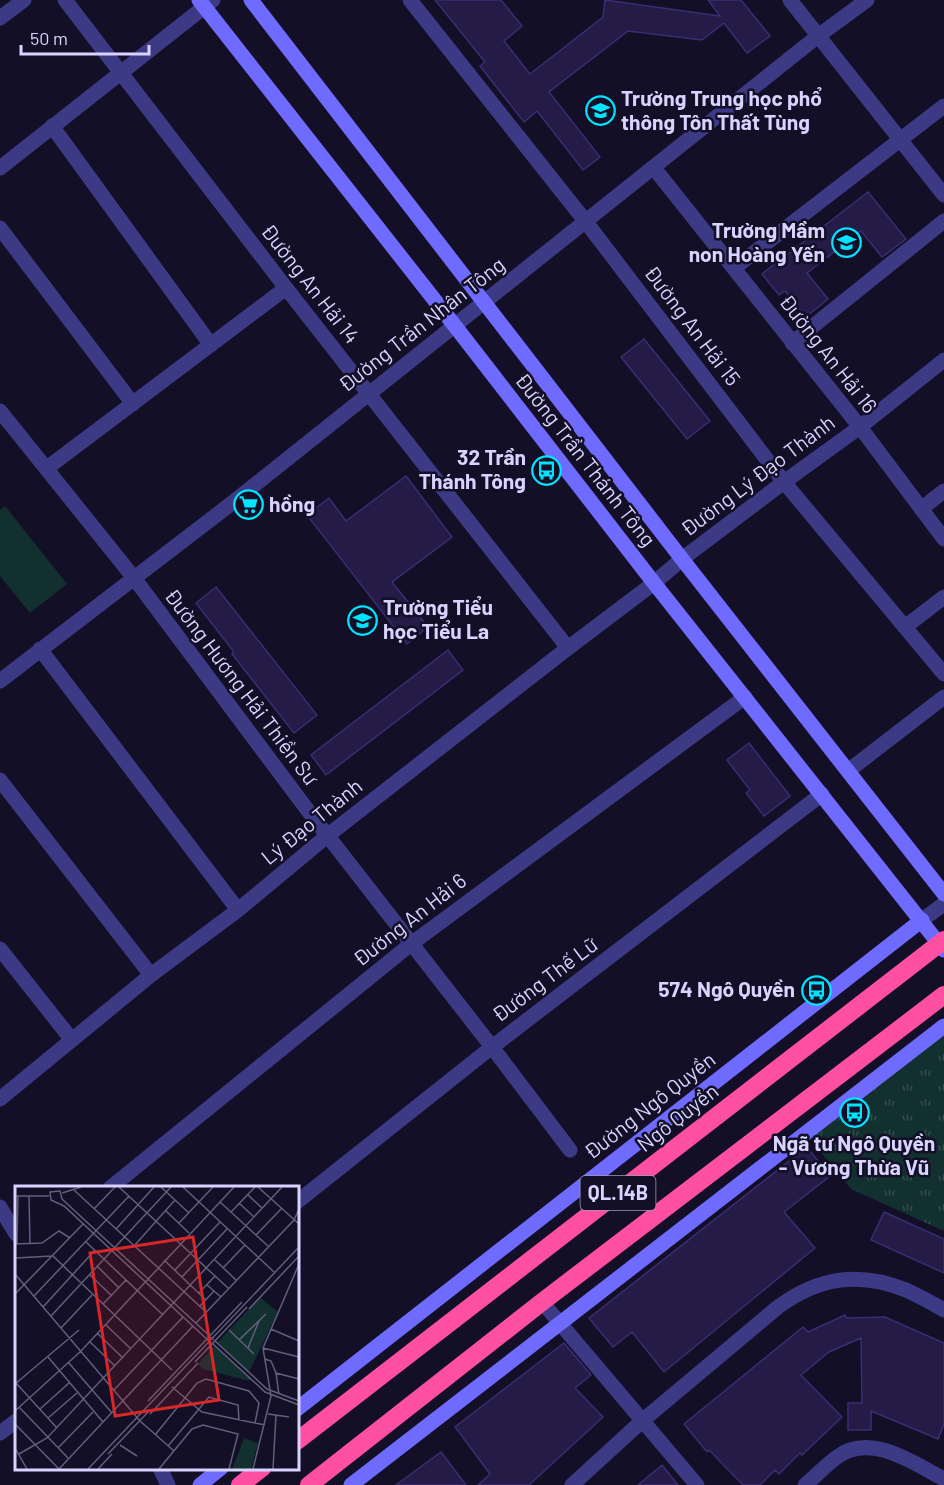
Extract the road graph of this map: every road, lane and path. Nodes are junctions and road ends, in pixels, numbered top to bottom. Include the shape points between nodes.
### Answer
1 (24, 0) edge
2 (65, 0) edge
3 (251, 0) edge
4 (410, 0) edge
5 (790, 0) edge
6 (867, 0) edge
7 (206, 2) edge
8 (0, 18) edge
9 (818, 36) junction
10 (121, 73) junction
11 (944, 106) edge
12 (52, 126) junction
13 (900, 139) junction
14 (0, 168) edge
15 (654, 168) junction
16 (944, 195) edge
17 (944, 221) edge
18 (586, 222) junction
19 (0, 228) edge
20 (734, 268) junction
21 (286, 288) junction
22 (484, 303) junction
23 (455, 326) junction
24 (792, 343) junction
25 (211, 345) junction
26 (944, 360) edge
27 (370, 394) junction
28 (133, 404) junction
29 (0, 411) edge
30 (860, 427) junction
31 (47, 468) junction
32 (784, 482) junction
33 (944, 491) edge
34 (921, 509) junction
35 (944, 539) edge
36 (682, 559) junction
37 (134, 578) junction
38 (654, 583) junction
39 (944, 597) edge
40 (905, 627) junction
41 (568, 648) junction
42 (40, 650) junction
43 (944, 674) edge
44 (0, 681) edge
45 (944, 697) edge
46 (745, 698) junction
47 (848, 771) junction
48 (0, 780) edge
49 (822, 794) junction
50 (327, 836) junction
51 (944, 894) edge
52 (944, 904) edge
53 (238, 910) junction
54 (922, 920) junction
55 (411, 944) junction
56 (942, 944) edge
57 (0, 949) edge
58 (151, 975) junction
59 (944, 995) edge
60 (944, 1026) edge
61 (72, 1040) junction
62 (492, 1047) junction
63 (0, 1099) edge
64 (570, 1150) dead end
65 (112, 1186) edge
66 (298, 1201) edge
67 (0, 1208) edge
68 (15, 1232) edge
69 (542, 1302) junction
70 (944, 1310) edge
71 (560, 1324) junction
72 (298, 1408) edge
73 (642, 1421) junction
74 (15, 1422) edge
75 (0, 1433) edge
76 (298, 1440) edge
77 (161, 1470) edge
78 (219, 1470) edge
79 (259, 1470) edge
80 (944, 1479) edge
81 (168, 1485) edge
82 (200, 1485) edge
83 (240, 1485) edge
84 (309, 1485) edge
85 (351, 1485) edge
86 (572, 1485) edge
87 (698, 1485) edge
88 (805, 1485) edge

1 - 8 street
2 - 10 street, Đường An Hải 14
3 - 22 main road, Đường Trần Thánh Tông
4 - 18 street, Đường An Hải 15
5 - 9 street
6 - 9 street, Đường Trần Nhân Tông
7 - 10 street
7 - 23 main road, Đường Trần Thánh Tông
9 - 13 street
9 - 15 street, Đường Trần Nhân Tông
10 - 12 street
10 - 21 street, Đường An Hải 14
11 - 13 street
12 - 14 street
12 - 25 street
13 - 16 street
13 - 20 street
15 - 18 street, Đường Trần Nhân Tông
15 - 20 street, Đường An Hải 16
17 - 24 street
18 - 22 street, Đường Trần Nhân Tông
18 - 32 street, Đường An Hải 15
19 - 28 street
20 - 24 street, Đường An Hải 16
21 - 25 street
21 - 27 street, Đường An Hải 14
22 - 23 street, Đường Trần Nhân Tông
22 - 36 main road, Đường Trần Thánh Tông
23 - 27 street, Đường Trần Nhân Tông
23 - 38 main road, Đường Trần Thánh Tông
24 - 30 street, Đường An Hải 16
25 - 28 street
26 - 30 street, Đường Lý Đạo Thành
27 - 37 street, Đường Trần Nhân Tông
27 - 41 street, Đường An Hải 14
28 - 31 street
29 - 31 street, Đường Hương Hải Thiền Sư
30 - 32 street, Đường Lý Đạo Thành
30 - 34 street, Đường An Hải 16
31 - 37 street, Đường Hương Hải Thiền Sư
32 - 36 street, Đường Lý Đạo Thành
32 - 40 street, Đường An Hải 15
33 - 34 street
34 - 35 street, Đường An Hải 16
36 - 38 street, Đường Lý Đạo Thành
36 - 47 main road, Đường Trần Thánh Tông
37 - 42 street, Đường Trần Nhân Tông
37 - 50 street, Đường Hương Hải Thiền Sư
38 - 41 street, Lý Đạo Thành
38 - 46 main road, Đường Trần Thánh Tông
39 - 40 street
40 - 43 street, Đường An Hải 15
41 - 50 street, Lý Đạo Thành
42 - 44 street, Đường Trần Nhân Tông
42 - 53 street
45 - 47 street
46 - 49 main road, Đường Trần Thánh Tông
46 - 55 street, Đường An Hải 6
47 - 51 main road, Đường Trần Thánh Tông
48 - 58 street
49 - 54 main road, Đường Trần Thánh Tông
49 - 62 street, Đường Thế Lữ
50 - 53 street, Lý Đạo Thành
50 - 55 street, Đường Hương Hải Thiền Sư
52 - 54 street, Đường Ngô Quyền
53 - 58 street, Lý Đạo Thành
54 - 56 main road, Đường Trần Thánh Tông
54 - 72 main road, Đường Ngô Quyền
55 - 62 street, Đường Hương Hải Thiền Sư
55 - 65 street, Đường An Hải 6
56 - 76 highway, Ngô Quyền / QL.14B
57 - 61 street
58 - 61 street, Lý Đạo Thành
59 - 69 highway, QL.14B
60 - 71 main road
61 - 63 street, Lý Đạo Thành
62 - 64 street, Đường Hương Hải Thiền Sư
62 - 66 street, Đường Thế Lữ
67 - 68 street
69 - 71 street
69 - 84 highway, QL.14B
70 - 73 street via 882,1282 857,1278 812,1287 778,1307
71 - 73 street
71 - 85 main road
73 - 86 street
73 - 87 street
74 - 75 street
77 - 81 street
78 - 82 main road
79 - 83 highway
80 - 88 street via 893,1453 863,1448 837,1457

